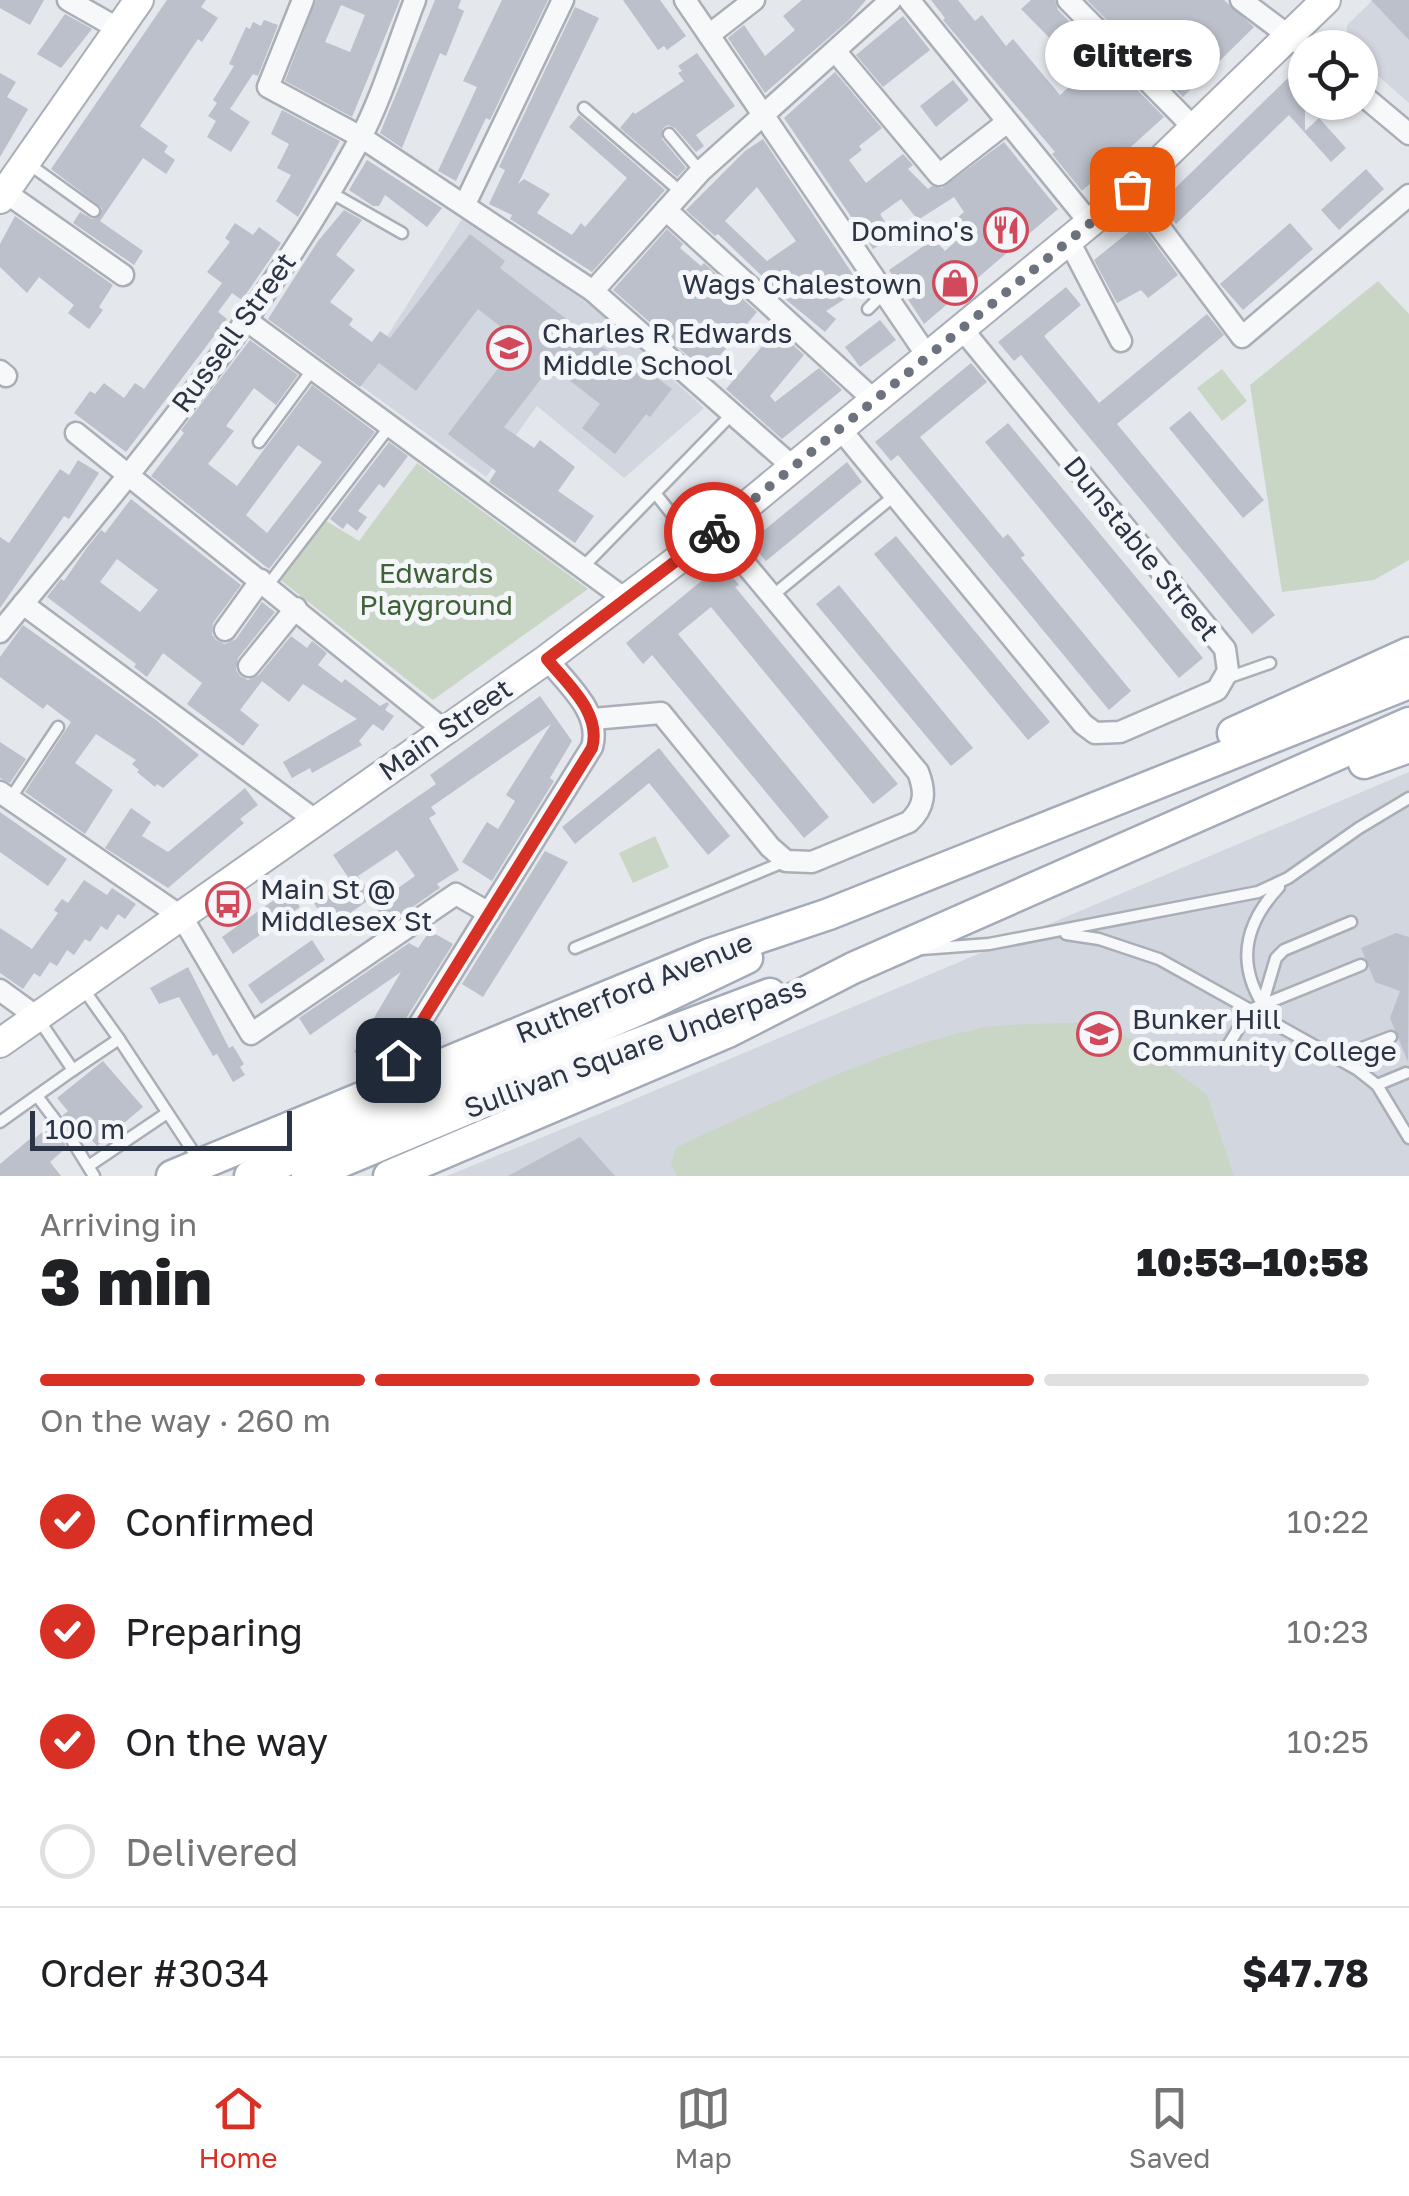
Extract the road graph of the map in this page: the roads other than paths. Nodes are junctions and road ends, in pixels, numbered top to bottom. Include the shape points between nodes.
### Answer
1 (68, 0) edge
2 (139, 0) edge
3 (303, 0) edge
4 (415, 0) edge
5 (563, 0) edge
6 (684, 0) edge
7 (754, 0) edge
8 (891, 0) edge
9 (909, 0) edge
10 (1068, 0) edge
11 (1241, 0) edge
12 (1326, 0) edge
13 (119, 29) junction
14 (1305, 30) edge
15 (709, 35) junction
16 (1288, 35) edge
17 (1288, 50) edge
18 (836, 52) junction
19 (584, 108) dead end
20 (1378, 108) edge
21 (762, 114) junction
22 (1006, 123) junction
23 (1194, 128) junction
24 (669, 134) dead end
25 (1409, 134) edge
26 (361, 138) junction
27 (26, 162) junction
28 (701, 171) junction
29 (1132, 189) junction
30 (330, 192) junction
31 (681, 192) junction
32 (1409, 195) edge
33 (3, 196) edge
34 (466, 204) junction
35 (666, 210) junction
36 (94, 211) dead end
37 (1079, 232) junction
38 (402, 233) dead end
39 (123, 276) dead end
40 (593, 292) junction
41 (884, 293) junction
42 (868, 308) dead end
43 (246, 320) junction
44 (962, 329) junction
45 (1122, 341) dead end
46 (928, 357) junction
47 (313, 369) junction
48 (875, 402) junction
49 (732, 414) junction
50 (390, 426) junction
51 (841, 430) junction
52 (76, 434) dead end
53 (259, 442) dead end
54 (794, 468) junction
55 (126, 475) junction
56 (654, 493) junction
57 (895, 495) junction
58 (707, 537) junction
59 (582, 567) junction
60 (264, 582) junction
61 (772, 597) junction
62 (625, 599) junction
63 (23, 604) junction
64 (296, 608) junction
65 (225, 630) dead end
66 (0, 632) edge
67 (1409, 652) edge
68 (547, 659) junction
69 (1270, 663) dead end
70 (249, 666) dead end
71 (1226, 679) junction
72 (1409, 683) edge
73 (593, 719) junction
74 (1409, 723) edge
75 (58, 727) dead end
76 (444, 730) junction
77 (1409, 747) edge
78 (5, 795) edge
79 (1409, 798) edge
80 (1098, 805) junction
81 (314, 820) junction
82 (1131, 847) junction
83 (786, 860) junction
84 (1288, 878) junction
85 (489, 913) junction
86 (829, 914) junction
87 (182, 917) junction
88 (1351, 922) dead end
89 (1050, 933) junction
90 (575, 948) dead end
91 (891, 952) junction
92 (1361, 964) dead end
93 (853, 968) junction
94 (82, 986) junction
95 (0, 990) edge
96 (1262, 1005) junction
97 (1250, 1010) junction
98 (37, 1017) junction
99 (1280, 1027) junction
100 (1391, 1037) dead end
101 (119, 1039) junction
102 (0, 1044) edge
103 (1228, 1047) dead end
104 (1336, 1058) junction
105 (73, 1070) junction
106 (1406, 1073) dead end
107 (1377, 1084) junction
108 (380, 1089) junction
109 (37, 1096) junction
110 (167, 1112) junction
111 (56, 1121) dead end
112 (0, 1122) edge
113 (1409, 1138) edge
114 (72, 1142) dead end
115 (201, 1164) junction
116 (438, 1166) edge
117 (92, 1170) edge
118 (172, 1176) edge
119 (250, 1176) edge
120 (307, 1176) edge
121 (389, 1176) edge

1 - 13 street
2 - 13 main road
3 - 26 street via 268,87
4 - 26 street, Russell Street
5 - 34 street
6 - 15 street
7 - 15 street
8 - 18 street
9 - 22 street
10 - 23 street
11 - 16 street
12 - 14 main road, Main Street
13 - 27 main road
15 - 21 street
17 - 23 main road, Main Street
18 - 21 street
18 - 22 street via 939,174
19 - 31 lane
20 - 25 street
21 - 28 street
21 - 41 street
22 - 37 street
23 - 29 main road, Main Street
24 - 28 lane
26 - 30 street, Russell Street
26 - 34 street
27 - 33 main road
27 - 36 lane
28 - 31 street
29 - 32 street via 1242,337
29 - 37 main road, Main Street
30 - 38 lane
30 - 43 street, Russell Street
31 - 35 street
33 - 39 street
34 - 40 street
35 - 40 street
35 - 48 street via 824,348
37 - 44 main road, Main Street
37 - 45 street
40 - 49 street
41 - 42 lane
41 - 46 street
43 - 47 street
43 - 55 street, Russell Street
44 - 46 main road, Main Street
44 - 71 street, Dunstable Street via 1225,649
46 - 48 main road, Main Street
47 - 50 street
47 - 53 lane
48 - 51 main road, Main Street
49 - 54 street
49 - 56 lane
50 - 59 street
50 - 60 lane
51 - 54 main road, Main Street
51 - 57 street, Dunstable Street
52 - 55 street
54 - 58 main road, Main Street
55 - 60 street
55 - 63 street, Russell Street
56 - 58 lane
56 - 59 lane
57 - 61 lane
57 - 71 street, Dunstable Street via 1096,733 1120,732 1217,690
58 - 61 street
58 - 62 main road, Main Street
59 - 62 street
60 - 64 street
60 - 65 street
61 - 83 street via 918,772 924,791 920,812 909,822 812,862
62 - 68 main road, Main Street
63 - 66 street, Russell Street
63 - 81 street
64 - 70 street
64 - 76 street
67 - 80 main road via 1251,724
68 - 73 street
68 - 76 main road, Main Street
69 - 71 lane
72 - 80 main road
73 - 83 street via 662,713
73 - 85 street via 592,748
74 - 82 main road
75 - 78 lane
76 - 81 main road, Main Street
77 - 82 main road
78 - 87 street
79 - 84 lane
80 - 86 main road, Rutherford Avenue
81 - 87 main road, Main Street
82 - 91 main road
83 - 90 lane
84 - 89 lane via 1232,898
84 - 96 lane via 1260,909 1246,945 1249,976
85 - 87 street via 456,894 251,1034
85 - 108 street
86 - 108 main road, Rutherford Avenue via 710,954
86 - 119 main road, Sullivan Square Underpass via 636,1011
87 - 94 main road, Main Street
88 - 96 lane via 1284,950
89 - 91 lane
89 - 97 lane via 1144,952
91 - 93 main road
92 - 96 lane
93 - 116 main road
93 - 120 main road, Sullivan Square Underpass via 615,1051
94 - 98 main road, Main Street
94 - 101 lane
95 - 98 street
96 - 97 lane
96 - 99 lane
97 - 99 lane
97 - 103 lane
98 - 102 main road, Main Street
98 - 105 lane
99 - 104 lane
100 - 104 lane
101 - 105 lane
101 - 110 lane
104 - 107 lane
105 - 109 lane
106 - 107 lane
107 - 113 lane
108 - 115 main road, Rutherford Avenue
109 - 111 lane
109 - 112 lane
110 - 115 lane
110 - 117 lane
114 - 117 lane
115 - 118 main road, Rutherford Avenue
116 - 121 main road

